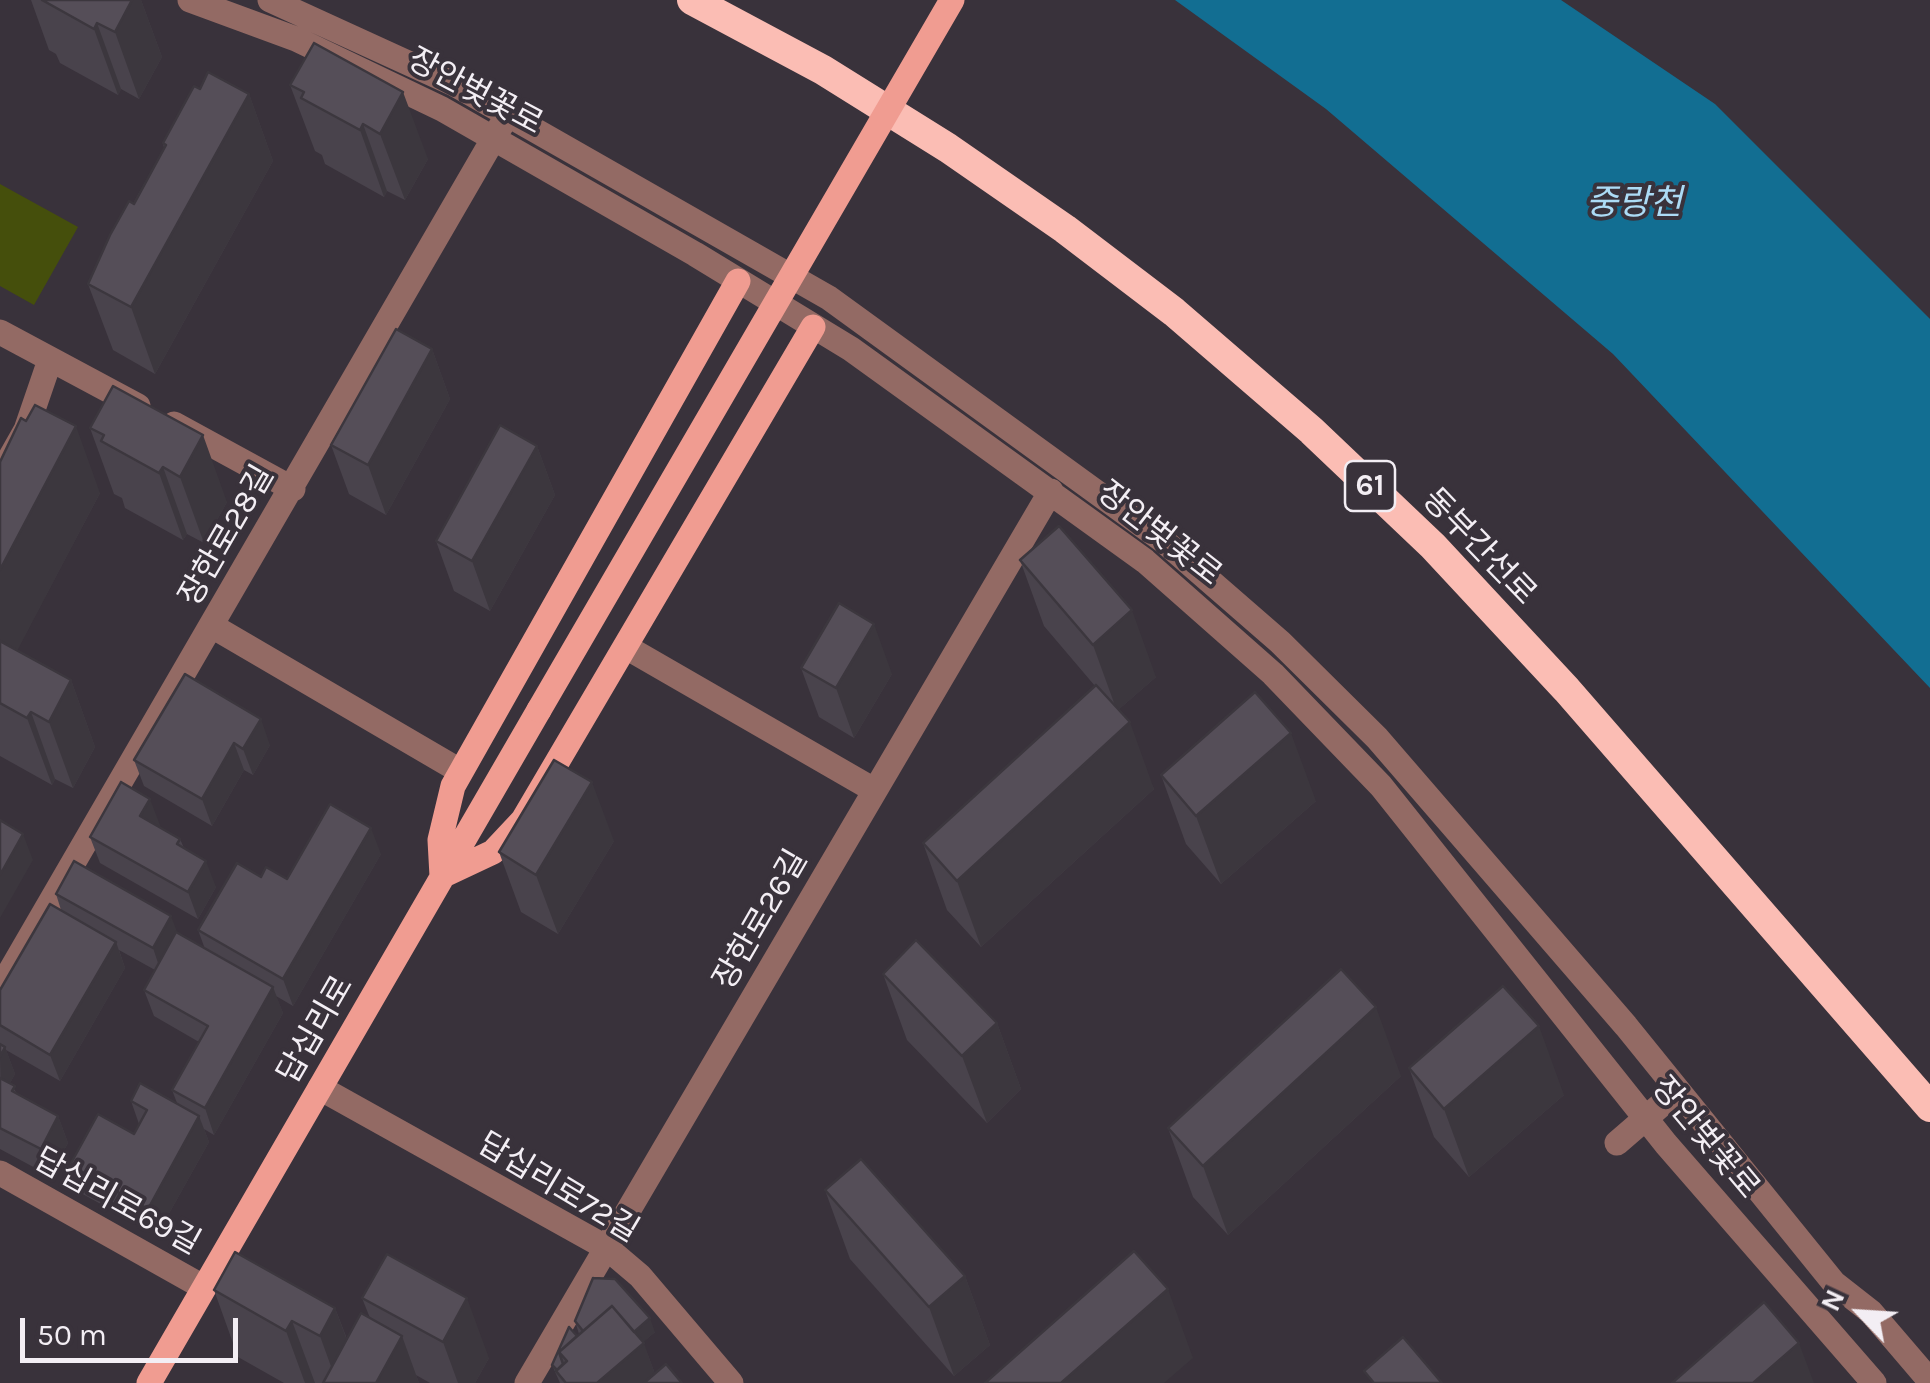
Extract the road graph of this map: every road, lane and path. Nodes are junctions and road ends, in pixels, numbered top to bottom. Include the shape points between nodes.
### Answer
1 (190, 0) edge
2 (270, 0) edge
3 (692, 0) edge
4 (952, 0) edge
5 (508, 114) junction
6 (494, 138) junction
7 (738, 281) junction
8 (812, 327) junction
9 (0, 332) edge
10 (50, 360) junction
11 (0, 476) edge
12 (292, 489) junction
13 (1051, 491) junction
14 (212, 626) junction
15 (626, 647) junction
16 (460, 771) junction
17 (874, 790) junction
18 (442, 876) junction
19 (0, 989) edge
20 (320, 1088) junction
21 (1676, 1092) junction
22 (1930, 1107) edge
23 (1645, 1118) junction
24 (1617, 1143) dead end
25 (0, 1173) edge
26 (607, 1248) junction
27 (203, 1287) junction
28 (1930, 1382) edge
29 (149, 1383) edge
30 (527, 1383) edge
31 (731, 1383) edge
32 (1874, 1383) edge

1 - 6 street, 장안벚꽃로 via 314,47
2 - 5 street, 장안벚꽃로 via 378,46
3 - 22 highway, 동부간선로 / 61 via 948,148 1174,312 1312,431 1432,545 1567,690
4 - 18 main road, 답십리로, bridge
5 - 6 street, 장한로28길
5 - 21 street, 장안벚꽃로 via 829,298 1165,542 1377,738
6 - 7 street, 장안벚꽃로
6 - 12 street, 장한로28길
7 - 8 street, 장안벚꽃로
7 - 16 main road
8 - 13 street, 장안벚꽃로
8 - 15 main road
9 - 10 street
10 - 11 street via 26,430
10 - 12 street
12 - 14 street, 장한로28길
13 - 17 street, 장한로26길
13 - 23 street, 장안벚꽃로 via 1146,561 1318,718 1381,786
14 - 16 street
14 - 19 street, 장한로28길
15 - 17 street
15 - 18 main road via 523,820 493,852
16 - 18 main road via 444,819
17 - 26 street, 장한로26길
18 - 20 main road, 답십리로
20 - 26 street, 답십리로72길
20 - 27 main road, 답십리로
21 - 23 street
21 - 28 street, 장안벚꽃로 via 1834,1283 1871,1312
23 - 24 street
23 - 32 street, 장안벚꽃로
25 - 27 street, 답십리로69길
26 - 30 street, 장한로26길
26 - 31 street, 답십리로72길 via 640,1276
27 - 29 main road, 답십리로

